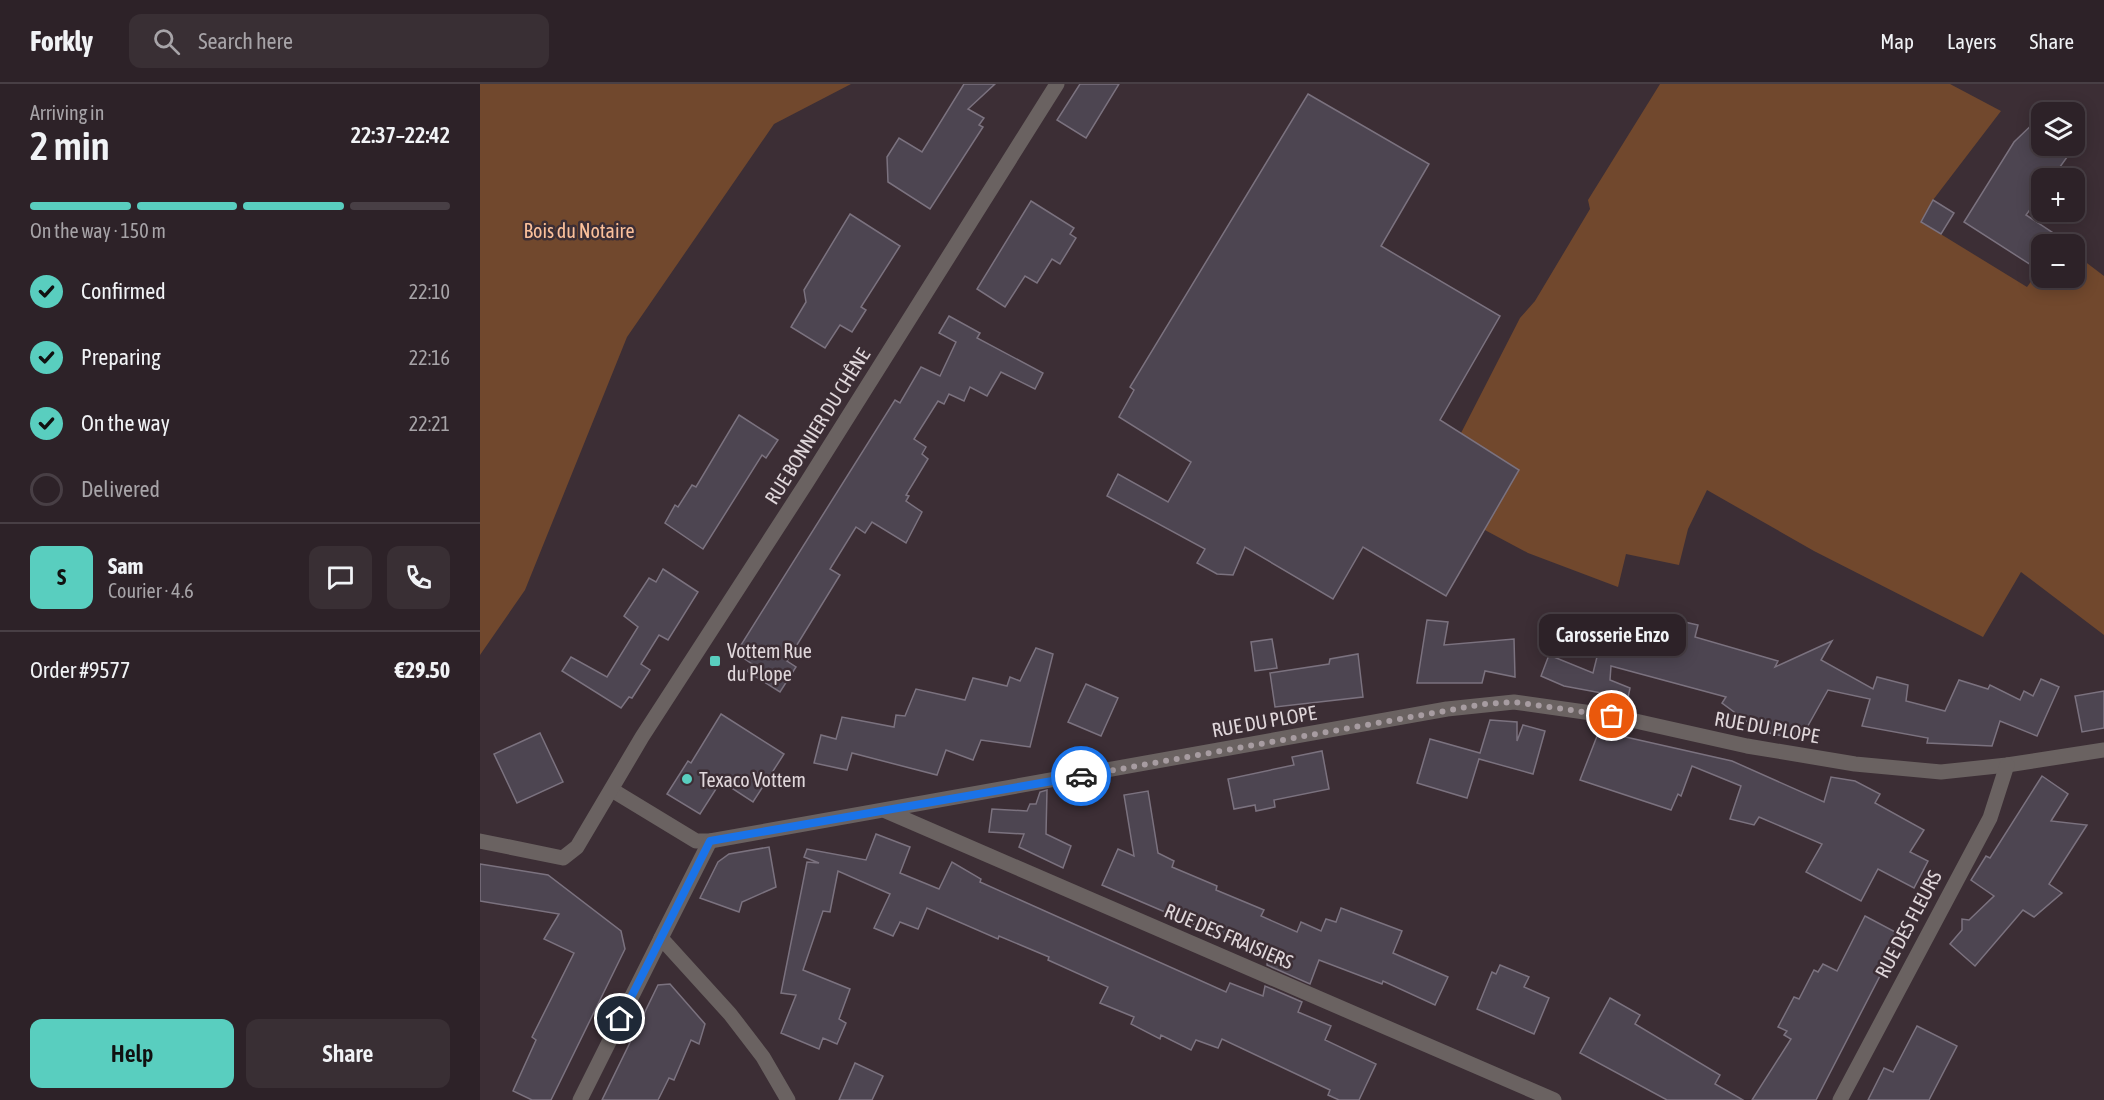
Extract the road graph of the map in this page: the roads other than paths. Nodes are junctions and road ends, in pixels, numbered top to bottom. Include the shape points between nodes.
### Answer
1 (1057, 84) edge
2 (2104, 750) edge
3 (2007, 765) junction
4 (612, 790) junction
5 (886, 811) junction
6 (480, 841) edge
7 (710, 841) junction
8 (661, 938) junction
9 (580, 1100) edge
10 (788, 1100) edge
11 (1554, 1100) edge
12 (1840, 1100) edge

1 - 4 street, RUE BONNIER DU CHÊNE via 642,736
2 - 3 street, RUE DU PLOPE
3 - 5 street, RUE DU PLOPE via 1941,772 1855,764 1747,746 1612,716 1514,702 1447,709
3 - 12 street, RUE DES FLEURS via 1990,818
4 - 6 street via 577,848 563,858
4 - 7 street, RUE DU PLOPE via 696,841
5 - 7 street, RUE DU PLOPE
5 - 11 street, RUE DES FRAISIERS
7 - 8 street
8 - 9 street
8 - 10 street via 730,1014 763,1057

